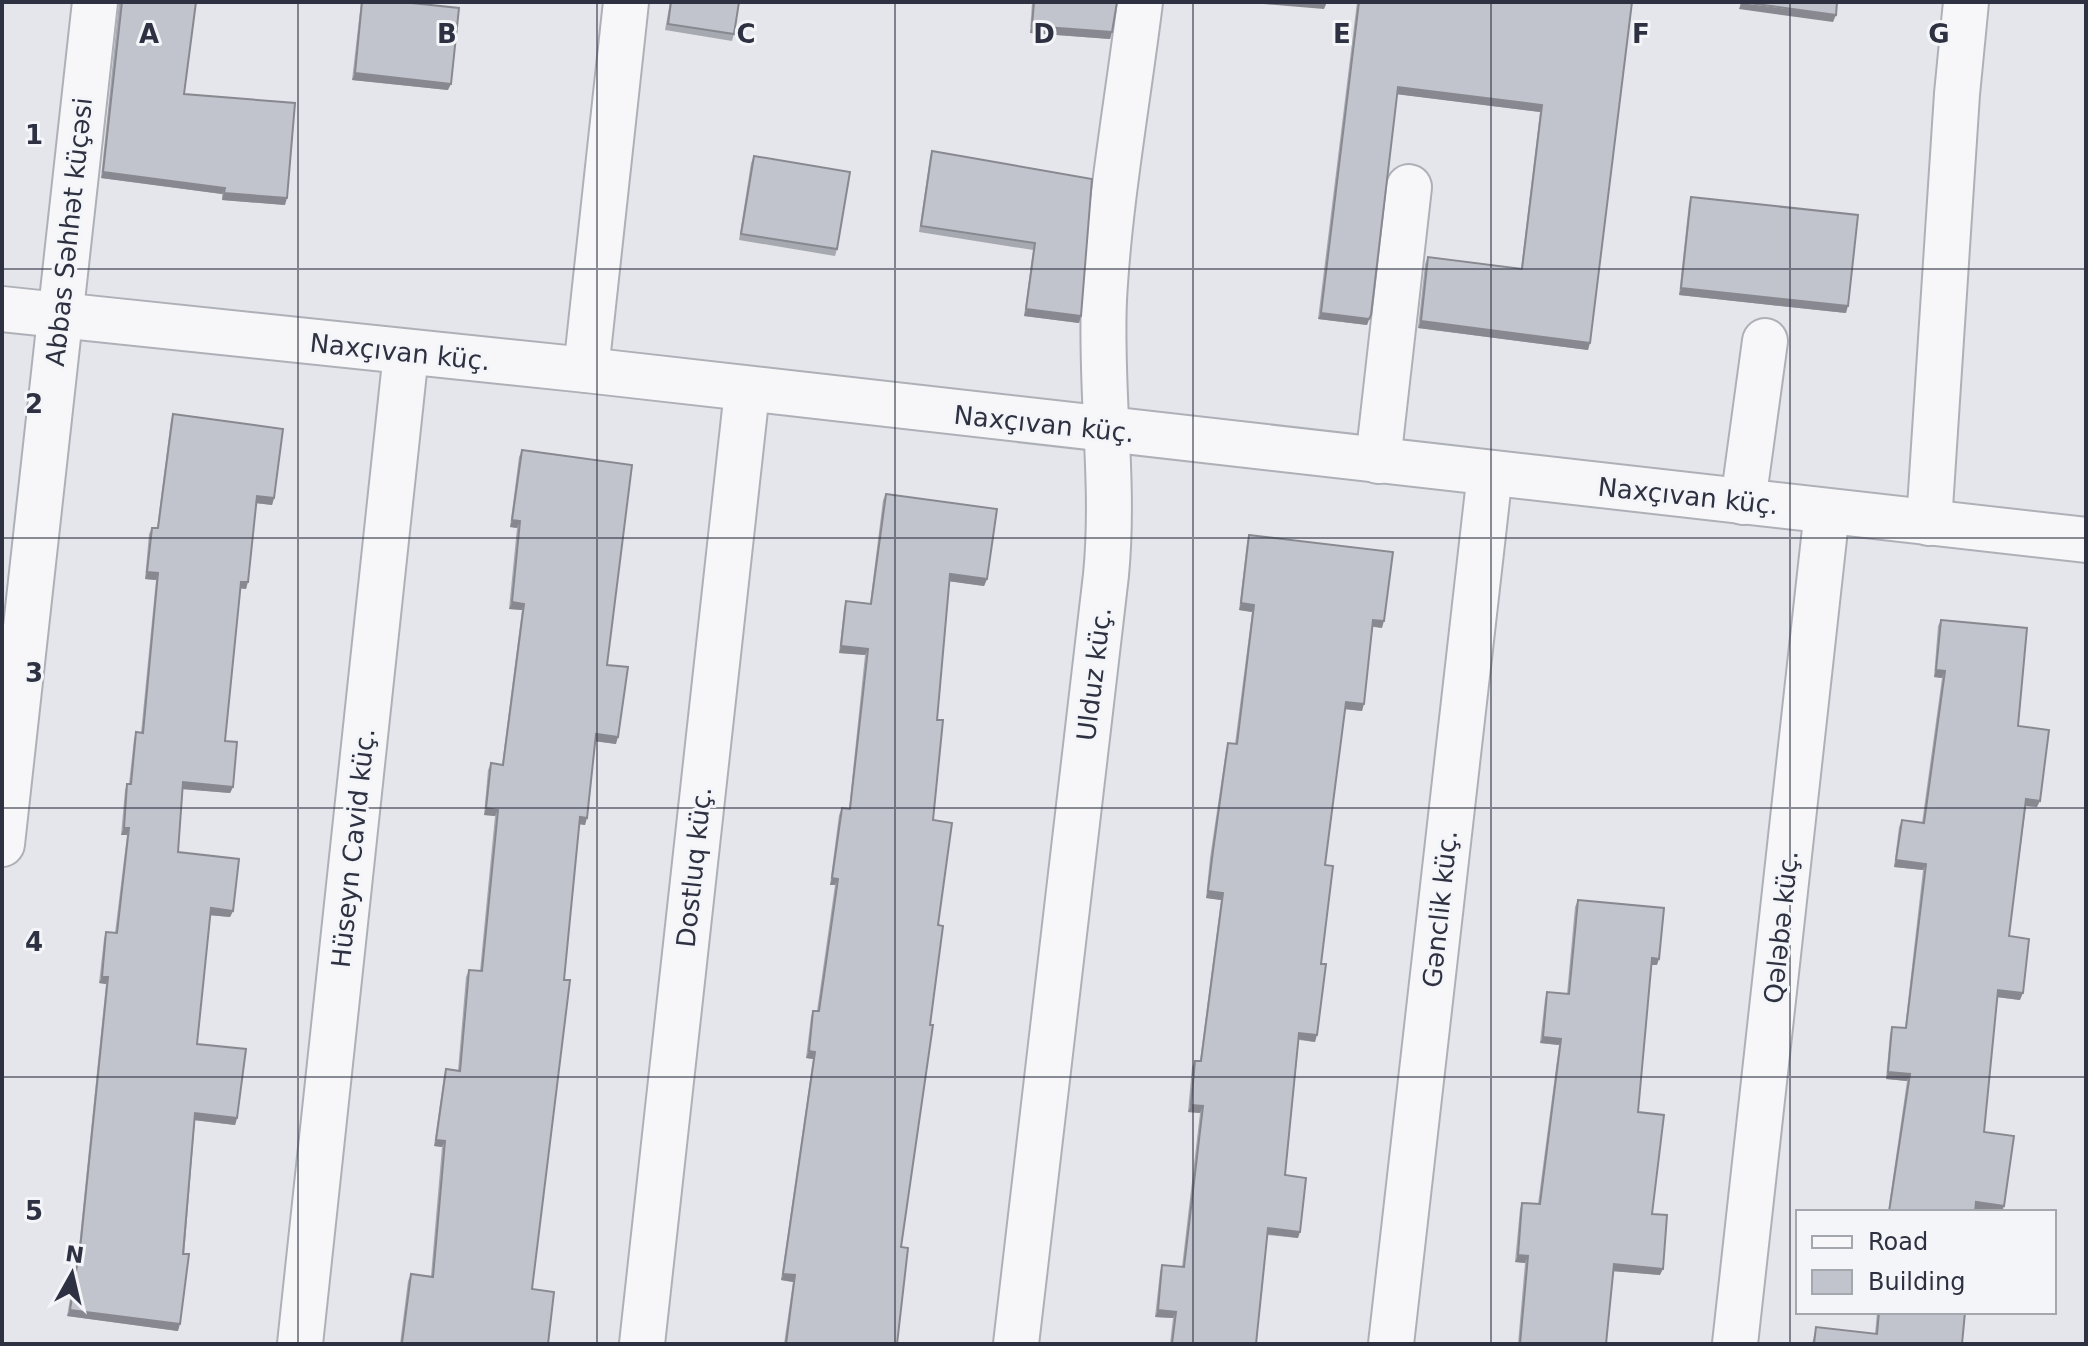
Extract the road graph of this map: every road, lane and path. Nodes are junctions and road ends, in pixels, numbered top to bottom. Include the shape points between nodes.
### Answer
1 (95, 2) edge
2 (626, 2) edge
3 (1140, 2) edge
4 (1966, 2) edge
5 (1409, 187) dead end
6 (2, 309) edge
7 (60, 315) junction
8 (1765, 341) dead end
9 (406, 353) junction
10 (586, 370) junction
11 (747, 391) junction
12 (1106, 430) junction
13 (1378, 461) junction
14 (1490, 473) junction
15 (1743, 502) junction
16 (1827, 511) junction
17 (1929, 523) junction
18 (2086, 540) edge
19 (2, 844) edge
20 (300, 1344) edge
21 (642, 1344) edge
22 (1016, 1344) edge
23 (1391, 1344) edge
24 (1735, 1344) edge

1 - 7 street, Abbas Səhhət küçəsi
2 - 10 street
3 - 12 street, Ulduz küç. via 1104,297
4 - 17 street
5 - 13 street
6 - 7 street, Naxçıvan küç.
7 - 9 street, Naxçıvan küç.
7 - 19 street, Abbas Səhhət küçəsi
8 - 15 street
9 - 10 street, Naxçıvan küç.
9 - 20 street, Hüseyn Cavid küç.
10 - 11 street, Naxçıvan küç.
11 - 12 street, Naxçıvan küç.
11 - 21 street, Dostluq küç.
12 - 13 street, Naxçıvan küç.
12 - 22 street, Ulduz küç. via 1111,515 1106,575
13 - 14 street, Naxçıvan küç.
14 - 15 street, Naxçıvan küç.
14 - 23 street, Gənclik küç.
15 - 16 street, Naxçıvan küç.
16 - 17 street, Naxçıvan küç.
16 - 24 street, Qələbə küç.
17 - 18 street, Naxçıvan küç.

